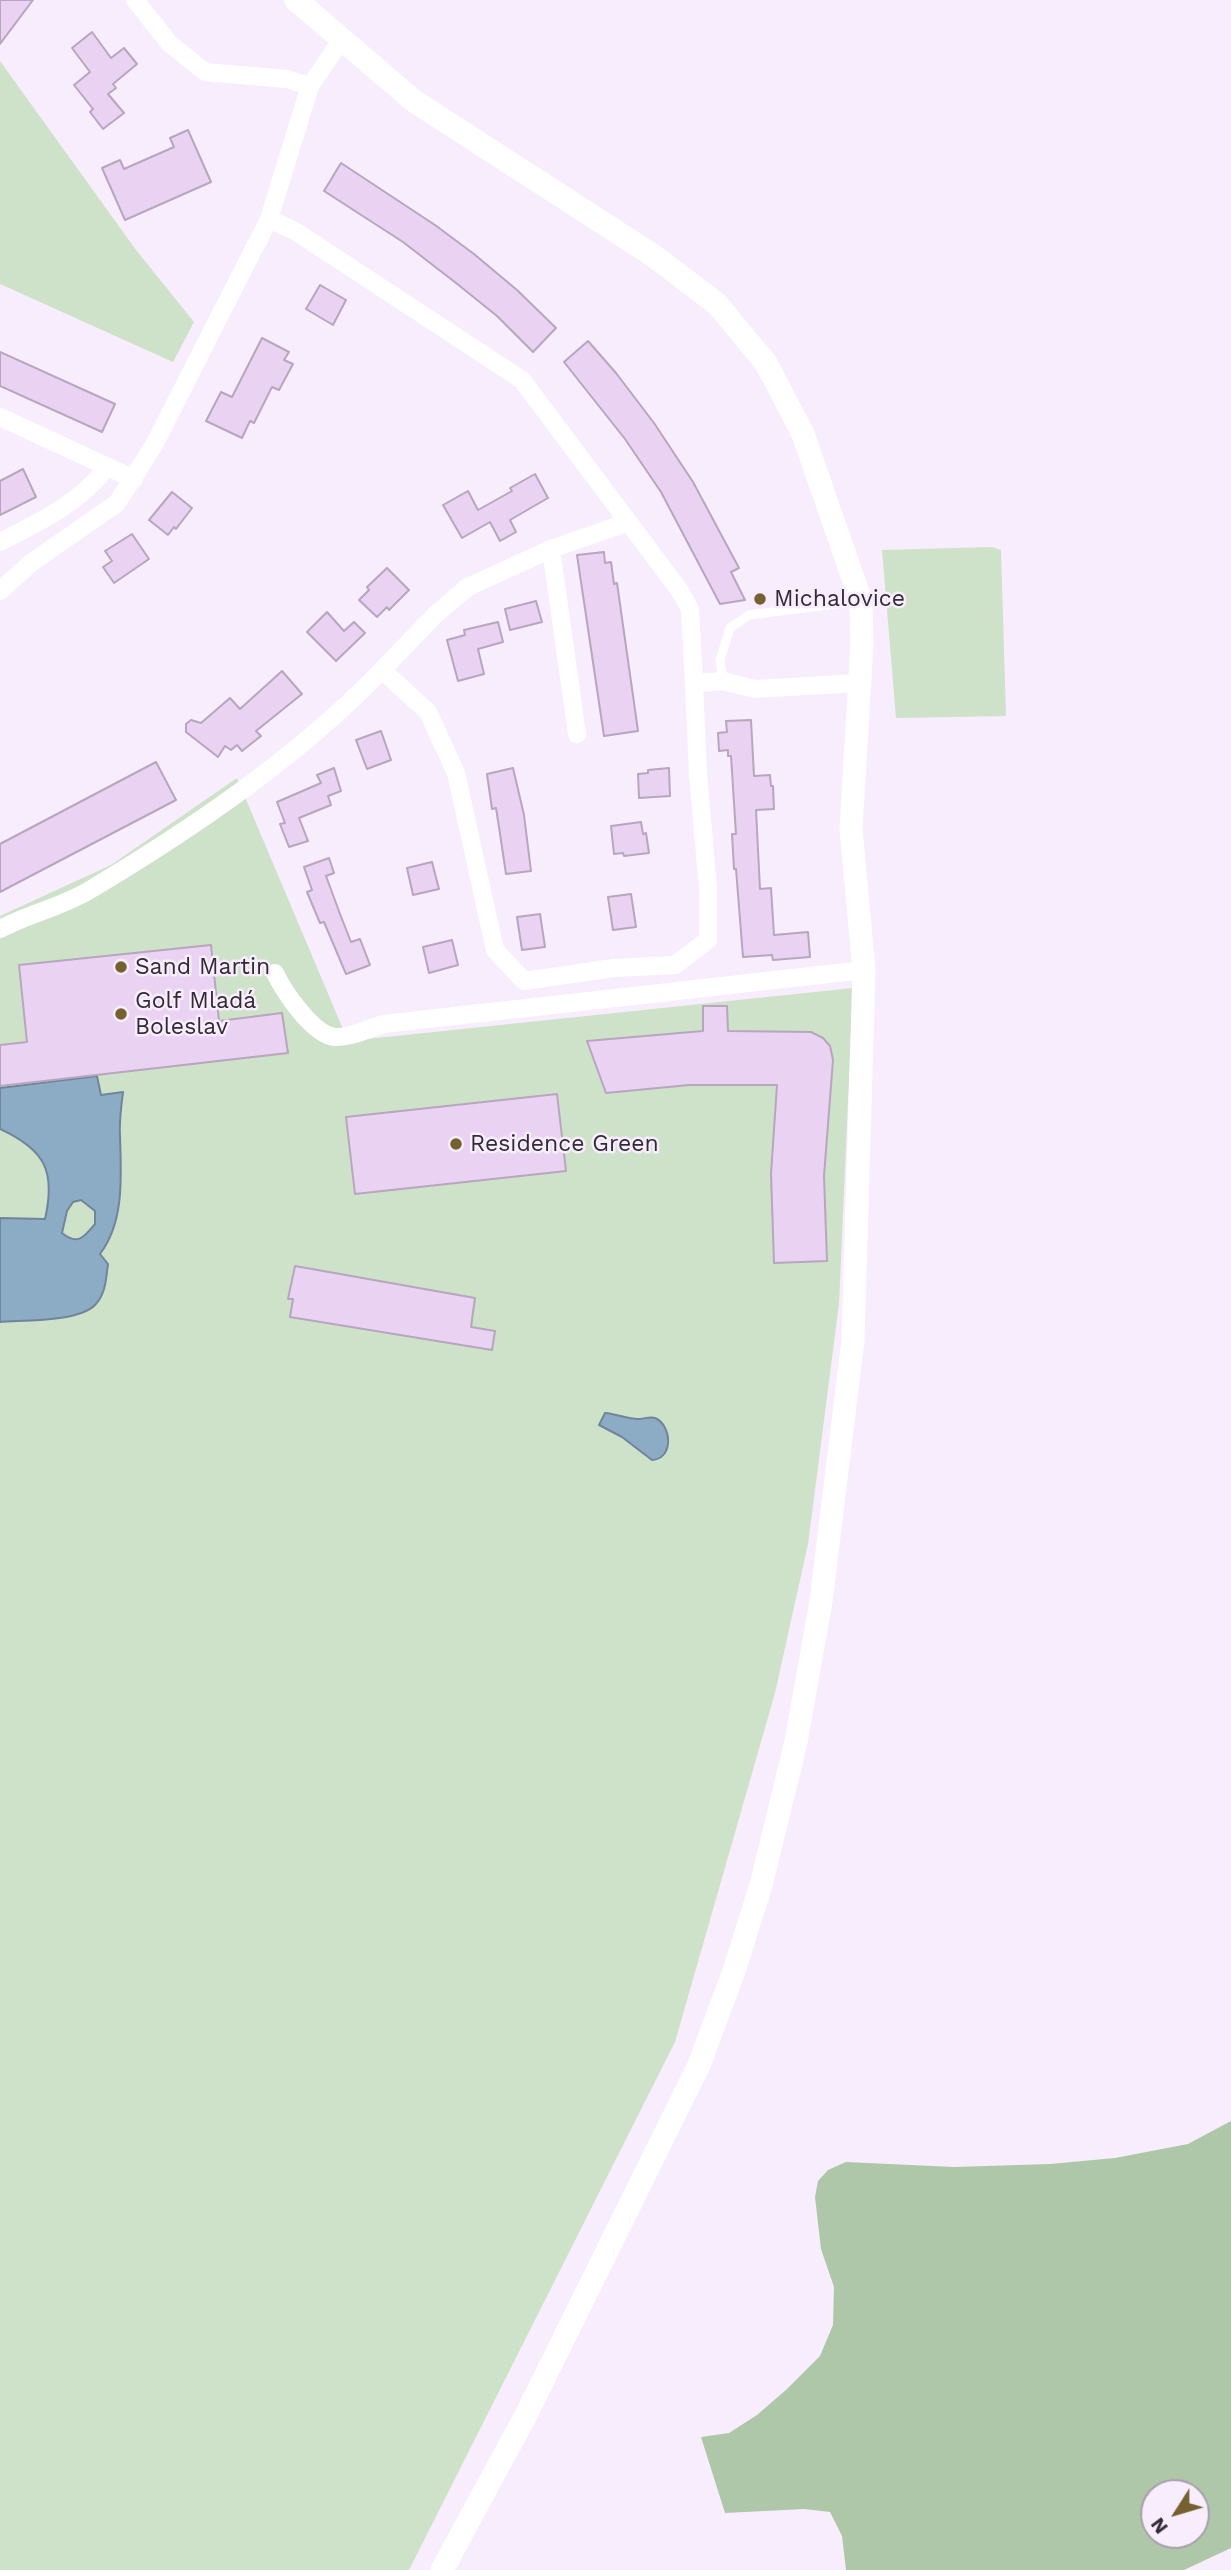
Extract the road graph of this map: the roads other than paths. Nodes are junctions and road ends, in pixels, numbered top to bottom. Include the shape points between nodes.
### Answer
1 (135, 0) edge
2 (296, 0) edge
3 (342, 39) junction
4 (310, 86) junction
5 (269, 219) junction
6 (0, 417) edge
7 (107, 466) junction
8 (134, 479) junction
9 (629, 522) junction
10 (0, 542) edge
11 (551, 549) junction
12 (31, 563) junction
13 (0, 573) edge
14 (0, 591) edge
15 (861, 601) junction
16 (382, 670) junction
17 (723, 681) junction
18 (694, 683) junction
19 (858, 683) junction
20 (577, 734) dead end
21 (0, 929) edge
22 (864, 970) junction
23 (275, 973) dead end
24 (442, 2570) edge

1 - 4 street via 169,43 205,72 287,79
2 - 3 street
3 - 4 street
3 - 15 street via 414,101 654,256 717,304 766,363 803,434
4 - 5 street
5 - 8 street
5 - 9 street via 295,231 522,380
6 - 7 street
7 - 8 street
7 - 10 street via 85,491
8 - 12 street via 117,503
9 - 11 street
9 - 18 street via 690,609
11 - 16 street via 468,587
11 - 20 street
12 - 13 street
12 - 14 street
15 - 17 lane via 749,614 730,628 720,660
15 - 19 street
16 - 18 street via 428,712 456,773 495,950 524,981 675,965 708,940
16 - 21 street via 271,769 221,804 85,892
17 - 18 street
17 - 19 street via 755,689
19 - 22 street via 851,829
22 - 23 street via 384,1024 342,1037 326,1035 315,1027
22 - 24 street via 853,1340 821,1601 796,1742 761,1885 699,2064 526,2415

